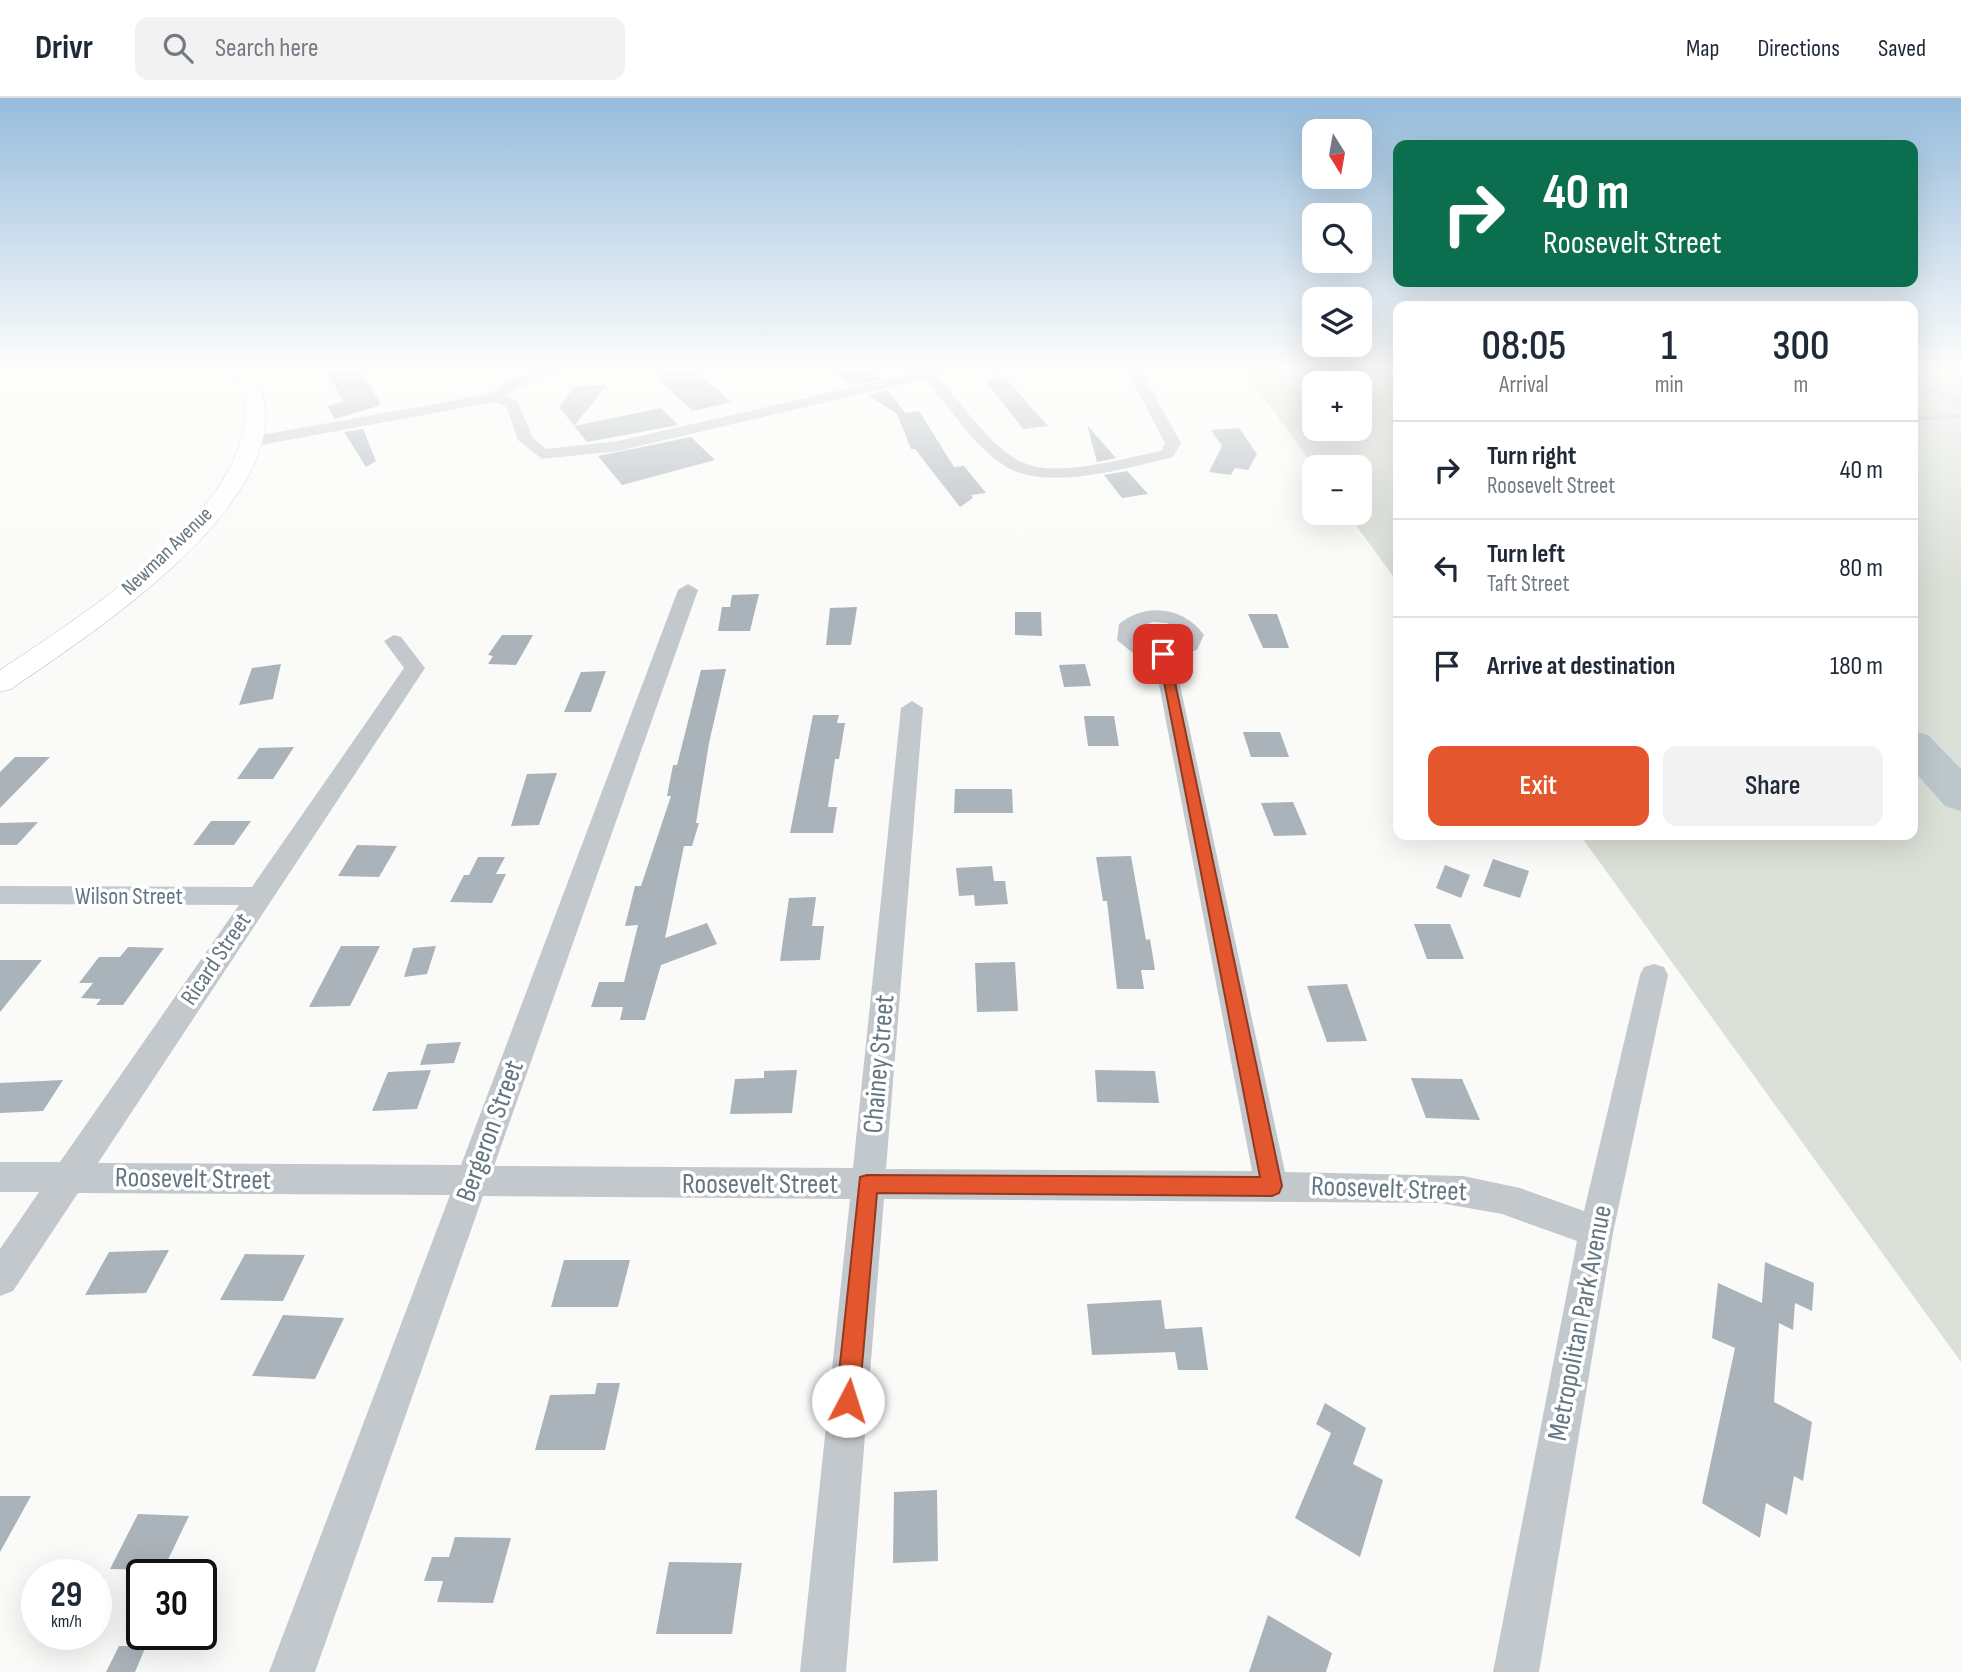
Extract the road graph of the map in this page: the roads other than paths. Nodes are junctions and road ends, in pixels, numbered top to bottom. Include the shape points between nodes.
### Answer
1 (250, 442) edge
2 (529, 442) edge
3 (633, 442) edge
4 (990, 442) edge
5 (1172, 442) edge
6 (688, 590) dead end
7 (394, 640) dead end
8 (1163, 654) dead end
9 (0, 683) edge
10 (912, 708) dead end
11 (0, 895) edge
12 (259, 896) junction
13 (1654, 975) dead end
14 (0, 1177) edge
15 (67, 1178) junction
16 (471, 1182) junction
17 (867, 1184) junction
18 (1272, 1186) junction
19 (1595, 1233) junction
20 (0, 1279) edge
21 (292, 1672) edge
22 (822, 1672) edge
23 (1516, 1672) edge

1 - 9 main road, Newman Avenue via 239,469 210,513 156,568 89,623
2 - 3 street via 542,454
4 - 5 street via 1017,467 1045,472 1167,454
6 - 16 street, Bergeron Street
7 - 12 street, Ricard Street via 415,668
8 - 18 street
10 - 17 street, Chainey Street
11 - 12 street, Wilson Street
12 - 15 street, Ricard Street
13 - 19 street, Metropolitan Park Avenue
14 - 15 street, Roosevelt Street
15 - 16 street, Roosevelt Street
15 - 20 street, Ricard Street
16 - 17 street, Roosevelt Street
16 - 21 street, Bergeron Street
17 - 18 street, Roosevelt Street
17 - 22 street, Chainey Street
18 - 19 street, Roosevelt Street via 1440,1188 1490,1194 1528,1203
19 - 23 street, Metropolitan Park Avenue

